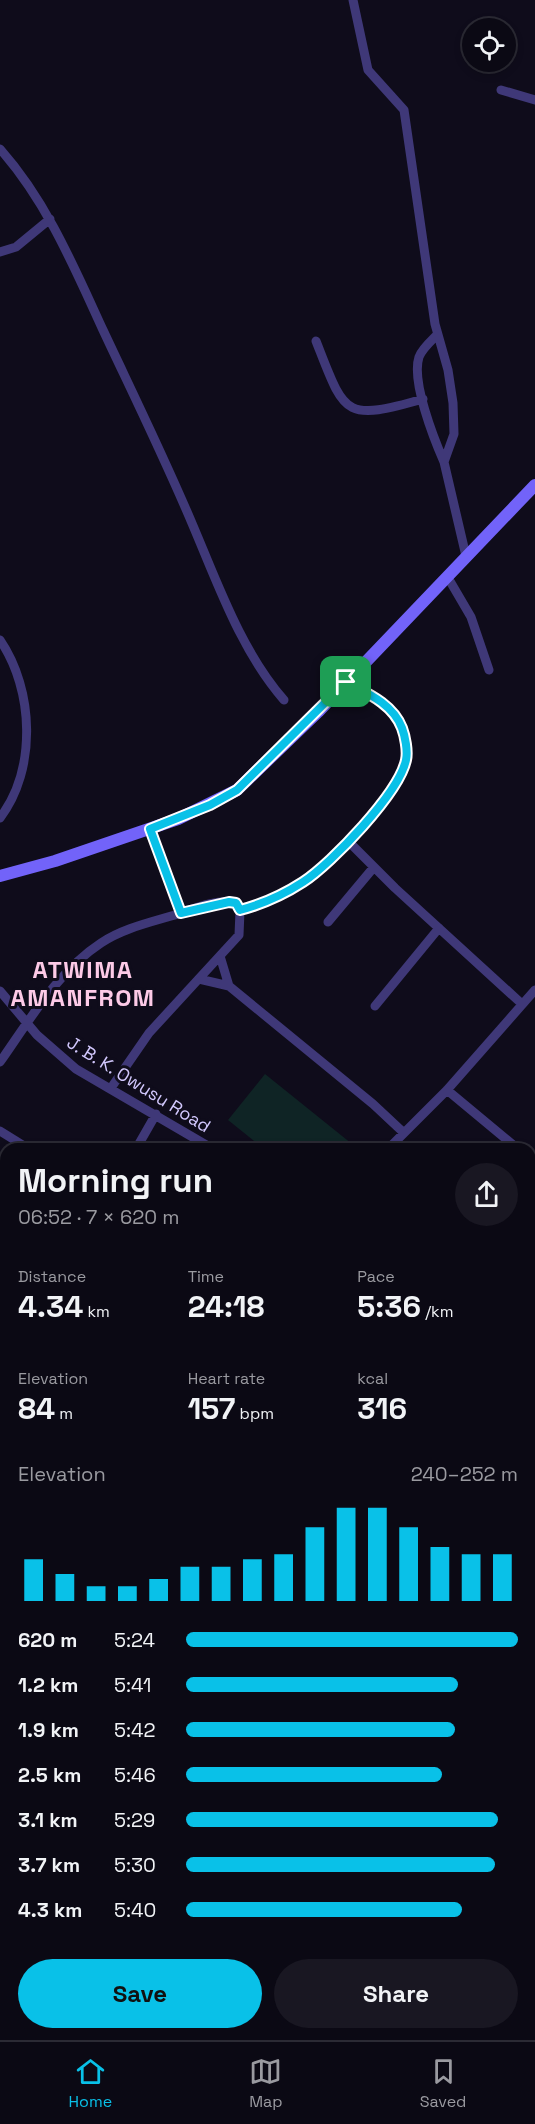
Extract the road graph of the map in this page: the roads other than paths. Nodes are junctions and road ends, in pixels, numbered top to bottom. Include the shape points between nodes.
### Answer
1 (353, 0) edge
2 (501, 90) dead end
3 (535, 100) edge
4 (0, 149) edge
5 (50, 219) junction
6 (0, 252) edge
7 (437, 335) junction
8 (316, 341) dead end
9 (423, 399) junction
10 (444, 462) junction
11 (535, 485) edge
12 (466, 556) junction
13 (447, 576) junction
14 (0, 640) edge
15 (489, 670) dead end
16 (346, 682) junction
17 (284, 700) dead end
18 (0, 818) edge
19 (150, 829) junction
20 (349, 842) junction
21 (374, 867) junction
22 (0, 876) edge
23 (240, 910) junction
24 (181, 913) junction
25 (328, 922) dead end
26 (439, 928) junction
27 (220, 956) junction
28 (199, 979) junction
29 (229, 986) junction
30 (535, 990) edge
31 (0, 991) edge
32 (522, 1004) junction
33 (375, 1006) dead end
34 (27, 1024) junction
35 (0, 1062) edge
36 (111, 1088) junction
37 (447, 1090) junction
38 (156, 1114) junction
39 (0, 1131) edge
40 (404, 1133) junction
41 (19, 1143) edge
42 (139, 1143) edge
43 (203, 1143) edge
44 (394, 1143) edge
45 (511, 1143) edge

1 - 7 street via 368,70 404,110
2 - 3 street
4 - 5 street
5 - 6 street via 16,247
5 - 17 street via 228,608
7 - 9 street via 419,359
7 - 10 street via 448,370 455,428
8 - 9 street via 337,396 347,404 370,412
9 - 10 street
10 - 12 street
11 - 12 street
12 - 13 street
13 - 15 street via 471,617
13 - 16 street
14 - 18 street via 15,669 25,704 21,773
16 - 19 street via 237,790
16 - 20 street via 391,710 401,726 407,757 391,787
19 - 22 street
19 - 24 street
20 - 21 street
20 - 23 street via 282,895
21 - 25 street
21 - 26 street
23 - 24 street via 236,903 229,902
23 - 27 street via 240,933
24 - 34 street via 100,943 66,975
26 - 32 street
26 - 33 street
27 - 28 street
27 - 29 street
28 - 29 street
28 - 36 street via 149,1033
29 - 40 street
30 - 32 street
31 - 34 street, J. B. K. Owusu Road
32 - 37 street
34 - 35 street
34 - 36 street, J. B. K. Owusu Road via 70,1064
36 - 38 street, J. B. K. Owusu Road
37 - 40 street
37 - 45 street
38 - 42 street
38 - 43 street, J. B. K. Owusu Road
39 - 41 street
40 - 44 street

